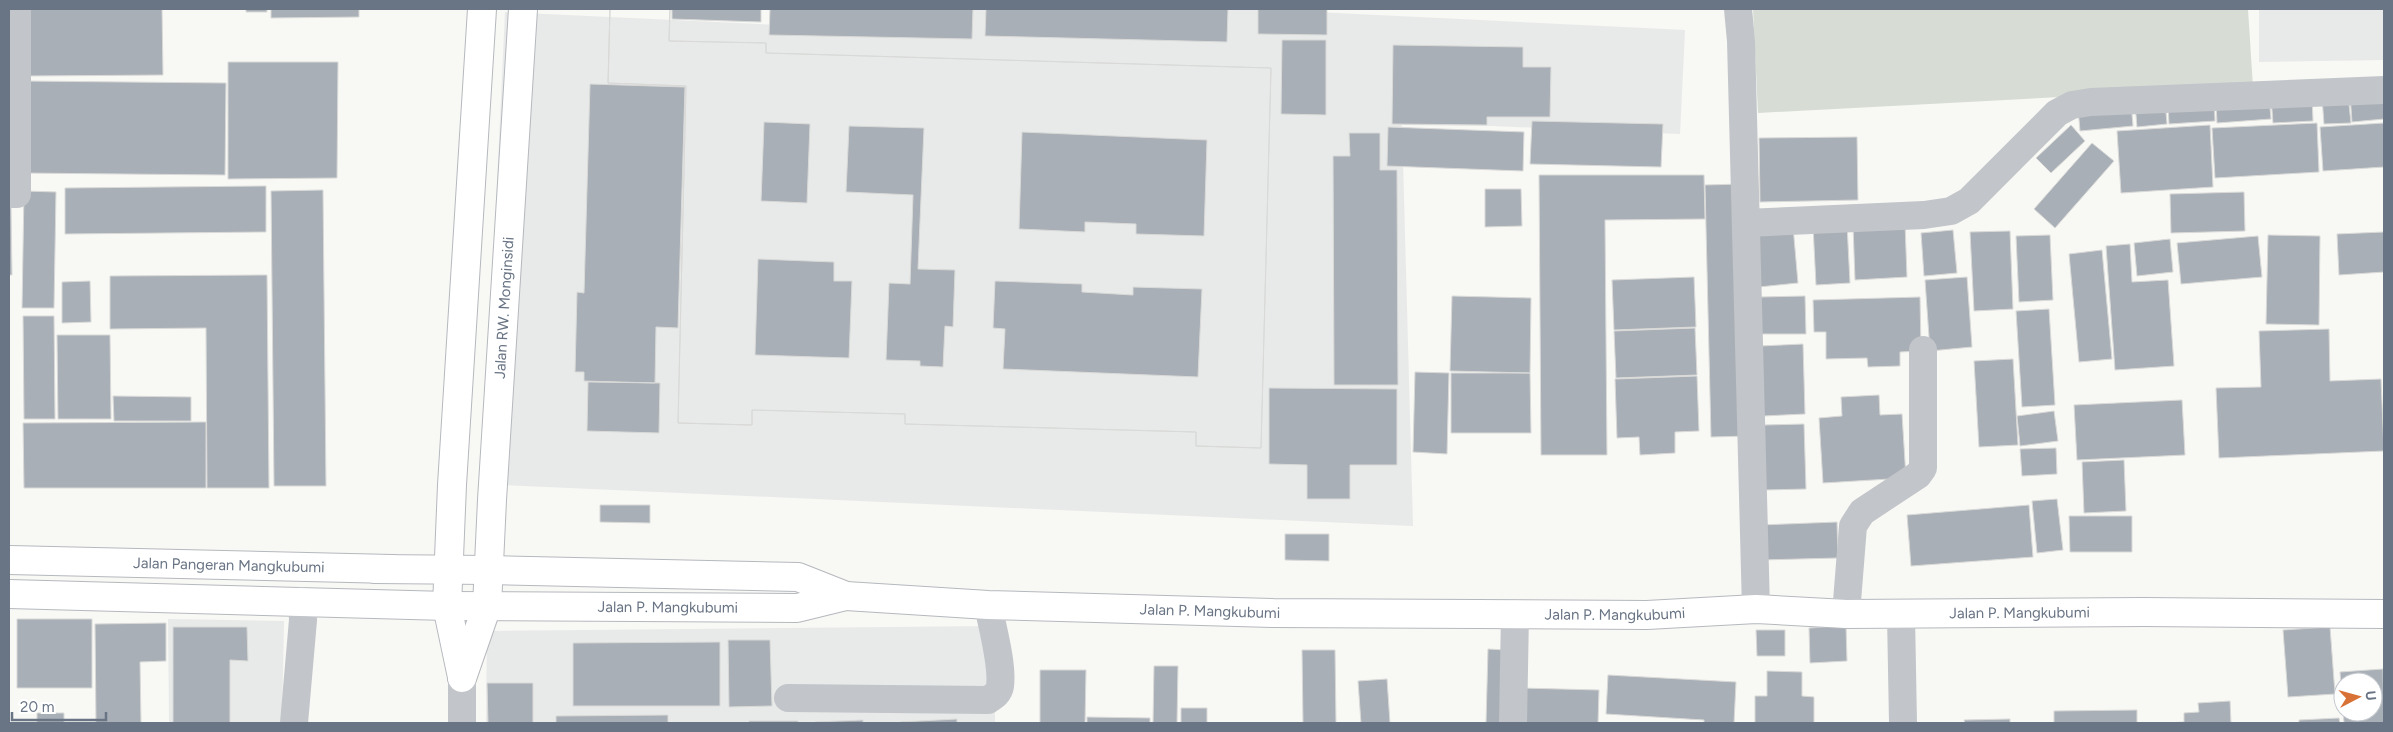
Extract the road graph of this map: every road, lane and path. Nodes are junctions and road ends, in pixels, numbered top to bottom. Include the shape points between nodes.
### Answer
1 (17, 9) edge
2 (482, 9) edge
3 (523, 9) edge
4 (1738, 9) edge
5 (13, 66) edge
6 (477, 72) junction
7 (519, 72) junction
8 (2384, 90) edge
9 (9, 194) edge
10 (1746, 223) junction
11 (1924, 350) dead end
12 (9, 560) edge
13 (449, 570) junction
14 (489, 570) junction
15 (846, 596) junction
16 (9, 597) edge
17 (302, 602) junction
18 (988, 605) junction
19 (447, 606) junction
20 (488, 606) junction
21 (1756, 609) junction
22 (1515, 614) junction
23 (1846, 614) junction
24 (2384, 614) edge
25 (1901, 615) junction
26 (462, 678) junction
27 (788, 698) dead end
28 (294, 723) edge
29 (462, 723) edge
30 (1513, 723) edge
31 (1903, 723) edge

1 - 5 street
2 - 6 main road
3 - 7 main road, Jalan RW. Monginsidi
4 - 10 street
5 - 9 street via 17,194
6 - 7 main road
6 - 13 main road
7 - 14 main road, Jalan RW. Monginsidi
8 - 10 street via 2072,105 2057,113 1969,201 1951,211
10 - 21 street
11 - 23 street via 1923,468 1918,475 1856,518
12 - 13 main road, Jalan Pangeran Mangkubumi
13 - 14 main road, Jalan P. Mangkubumi
13 - 19 main road
14 - 15 main road, Jalan P. Mangkubumi via 798,577
14 - 20 main road, Jalan RW. Monginsidi
15 - 18 main road, Jalan P. Mangkubumi
15 - 20 main road, Jalan P. Mangkubumi via 797,608
16 - 17 main road
17 - 19 main road
17 - 28 street
18 - 22 main road, Jalan P. Mangkubumi via 1273,613
18 - 27 street via 1000,686 997,694 988,700
19 - 20 main road, Jalan P. Mangkubumi
19 - 26 main road
20 - 26 main road, Jalan RW. Monginsidi
21 - 22 main road, Jalan P. Mangkubumi via 1646,616
21 - 23 main road, Jalan P. Mangkubumi
22 - 30 street
23 - 25 main road, Jalan P. Mangkubumi
24 - 25 main road, Jalan P. Mangkubumi
25 - 31 street
26 - 29 street

